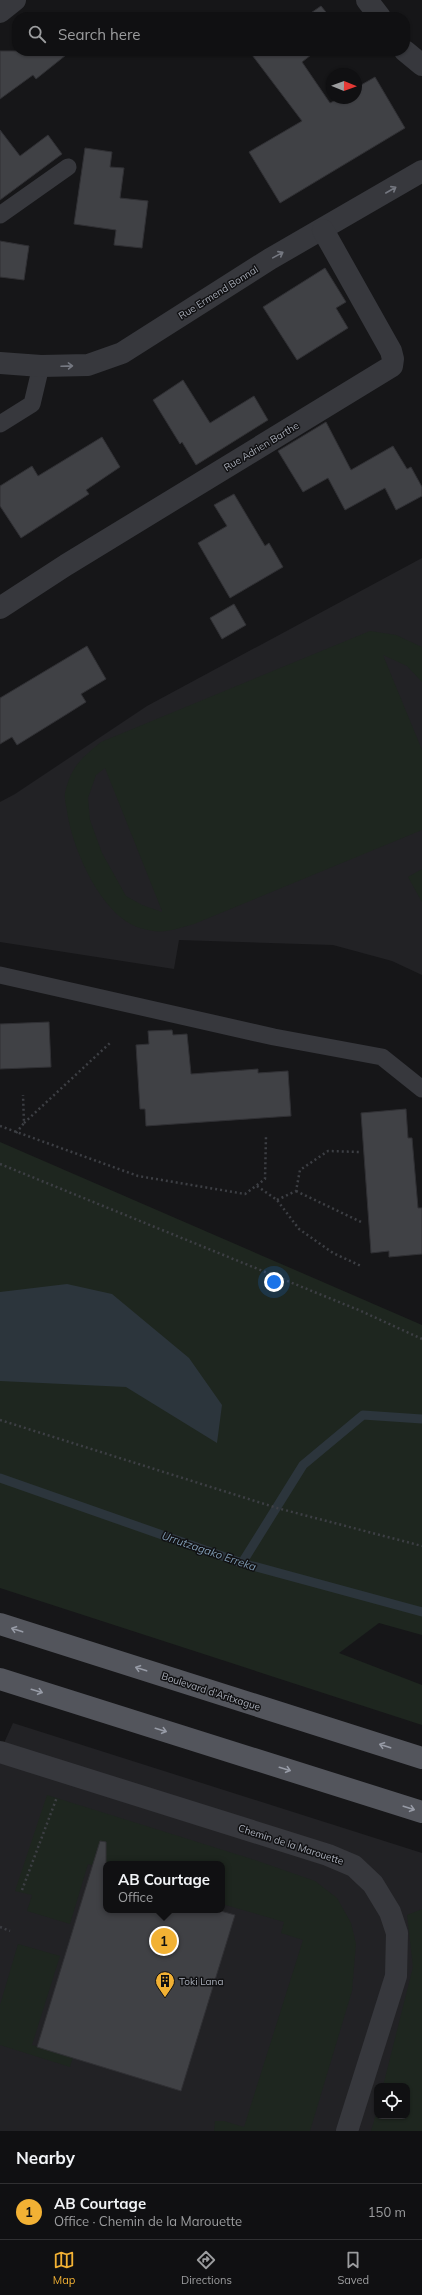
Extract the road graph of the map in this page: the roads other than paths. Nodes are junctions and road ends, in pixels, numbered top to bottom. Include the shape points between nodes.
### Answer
1 (15, 0) edge
2 (367, 0) edge
3 (0, 12) edge
4 (376, 12) edge
5 (410, 54) edge
6 (422, 65) edge
7 (68, 167) dead end
8 (422, 171) edge
9 (0, 215) edge
10 (323, 230) junction
11 (0, 363) edge
12 (41, 366) junction
13 (0, 424) edge
14 (0, 608) edge
15 (0, 975) edge
16 (422, 1089) edge
17 (0, 1624) edge
18 (0, 1679) edge
19 (0, 1752) edge
20 (422, 1758) edge
21 (422, 1812) edge
22 (347, 2131) edge

1 - 3 street
2 - 4 street
5 - 6 street
7 - 9 lane
10 -> 8 street, Rue Ermend Bonnal
12 -> 10 street, Rue Ermend Bonnal via 88,365 122,353 270,259
10 - 14 street, Rue Adrien Barthe via 391,351 392,366
11 - 12 street, Rue Ermend Bonnal
12 - 13 lane via 32,404
15 - 16 lane via 274,1037 382,1057
20 -> 17 main road, Boulevard d'Aritxague
18 -> 21 main road
19 - 22 street, Chemin de la Marouette via 328,1855 354,1866 373,1884 390,1912 397,1933 396,1976

